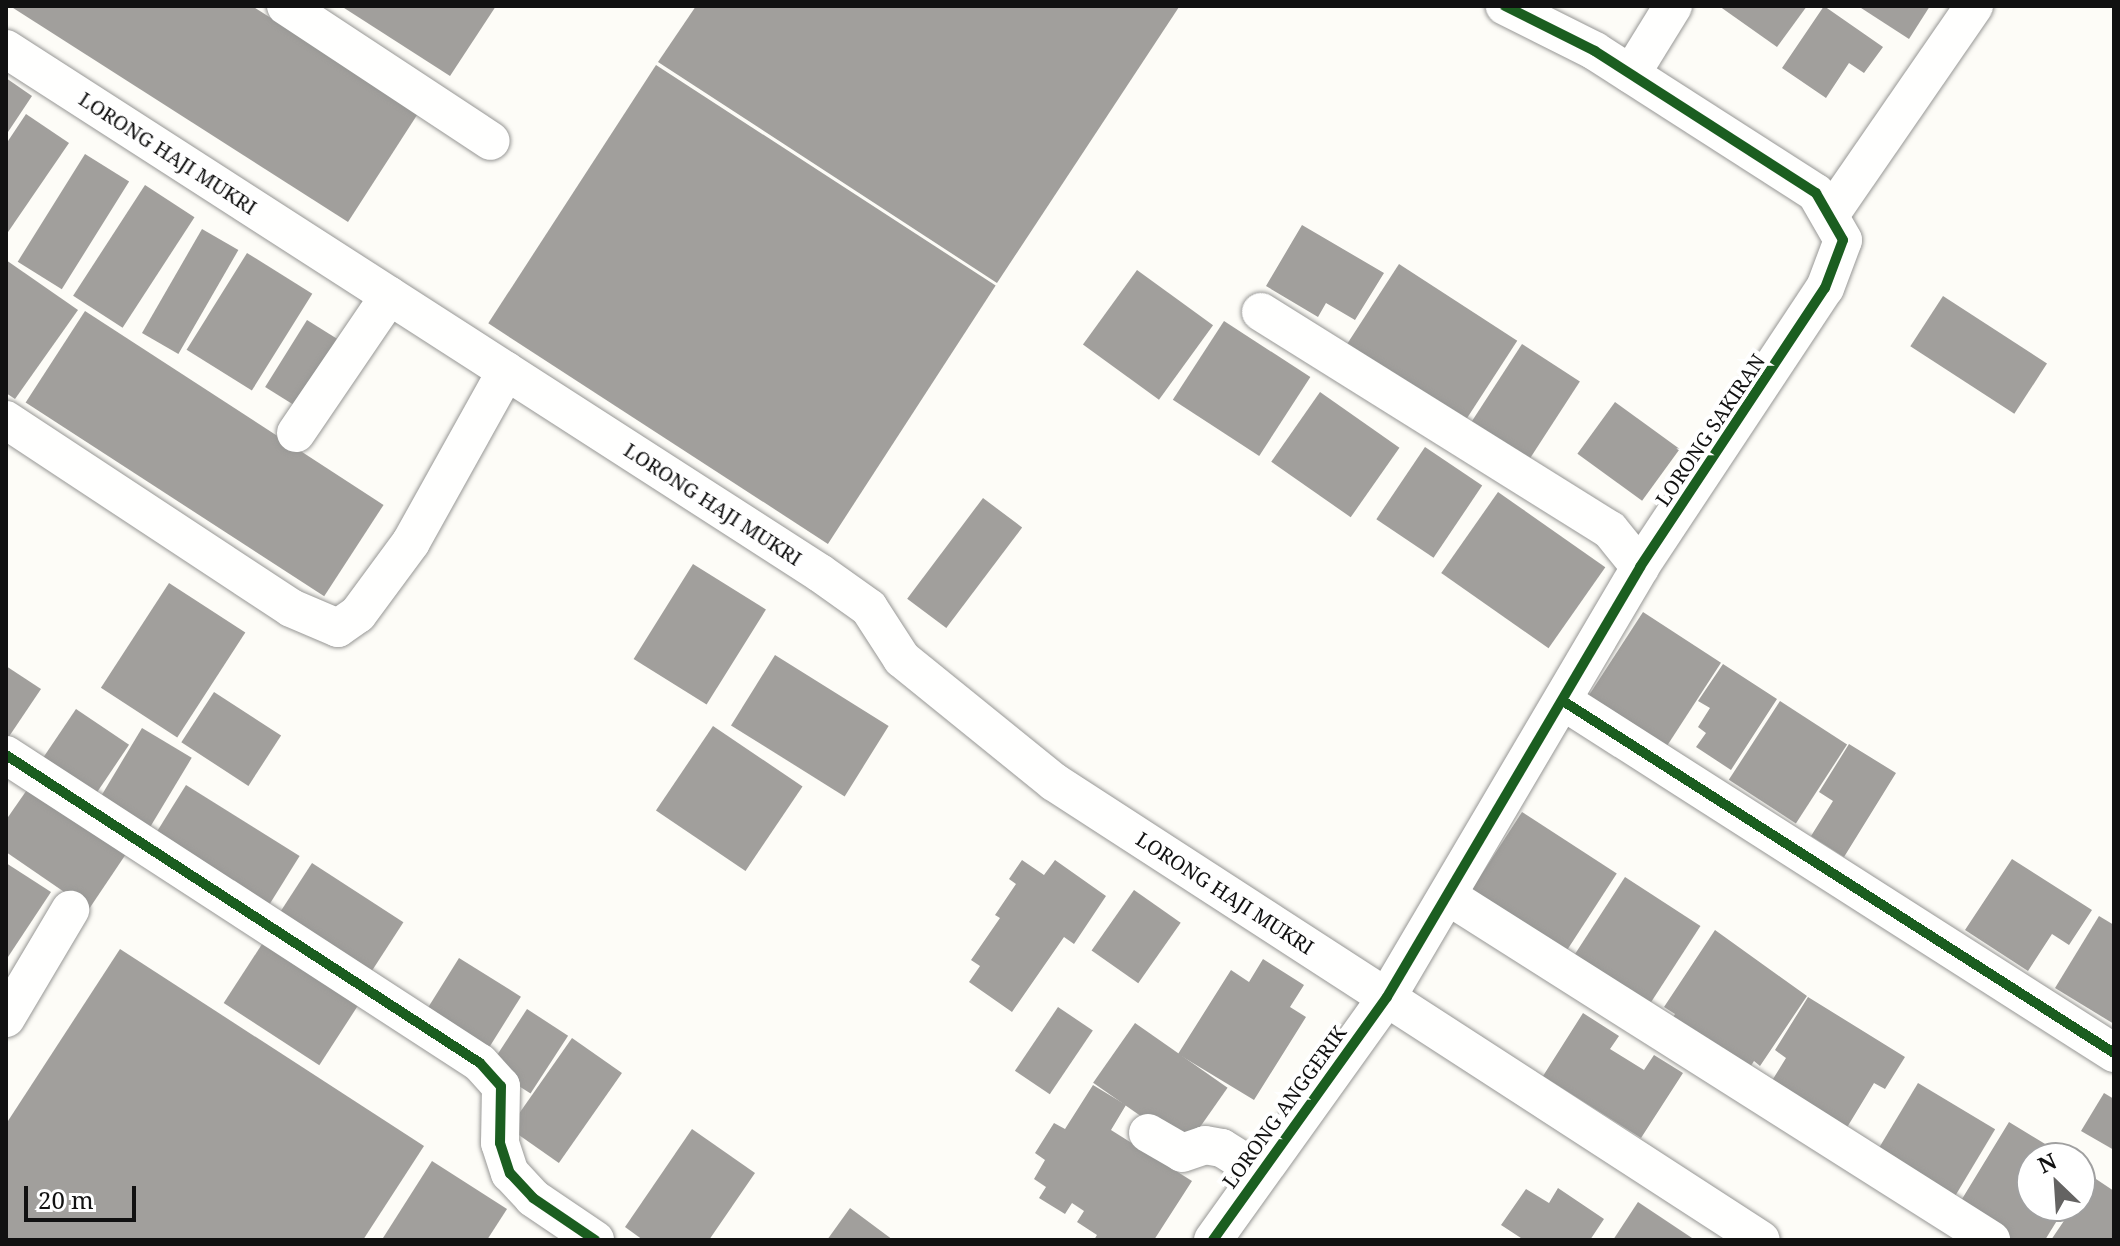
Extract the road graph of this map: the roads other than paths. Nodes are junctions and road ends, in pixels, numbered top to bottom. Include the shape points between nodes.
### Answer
1 (286, 6) edge
2 (1505, 6) edge
3 (1673, 6) edge
4 (1974, 6) edge
5 (6, 49) edge
6 (1631, 74) junction
7 (491, 141) dead end
8 (1832, 212) junction
9 (389, 296) junction
10 (1261, 312) dead end
11 (506, 371) junction
12 (6, 420) edge
13 (296, 433) dead end
14 (1640, 567) junction
15 (1563, 701) junction
16 (6, 755) edge
17 (1448, 896) junction
18 (70, 910) dead end
19 (1387, 997) junction
20 (6, 1018) edge
21 (2114, 1053) edge
22 (1148, 1133) dead end
23 (1257, 1170) junction
24 (595, 1240) edge
25 (1213, 1240) edge
26 (1761, 1240) edge
27 (1991, 1240) edge

1 - 7 street
2 - 6 street
3 - 6 street
4 - 8 street
5 - 9 street, LORONG HAJI MUKRI
6 - 8 street via 1816,193
8 - 14 street, LORONG SAKIRAN via 1843,240 1825,288
9 - 11 street, LORONG HAJI MUKRI
9 - 13 street
10 - 14 street via 1610,530
11 - 12 street via 411,542 358,614 338,628 291,608
11 - 19 street, LORONG HAJI MUKRI via 869,608 902,659 1054,782
14 - 15 street, LORONG SAKIRAN
15 - 17 street, LORONG SAKIRAN
15 - 21 street
16 - 24 street via 480,1063 501,1086 500,1143 510,1173 533,1198
17 - 19 street, LORONG SAKIRAN
17 - 27 street
18 - 20 street
19 - 23 street, LORONG ANGGERIK
19 - 26 street, LORONG HAJI MUKRI
22 - 23 street via 1182,1153 1205,1145 1222,1148
23 - 25 street, LORONG ANGGERIK

